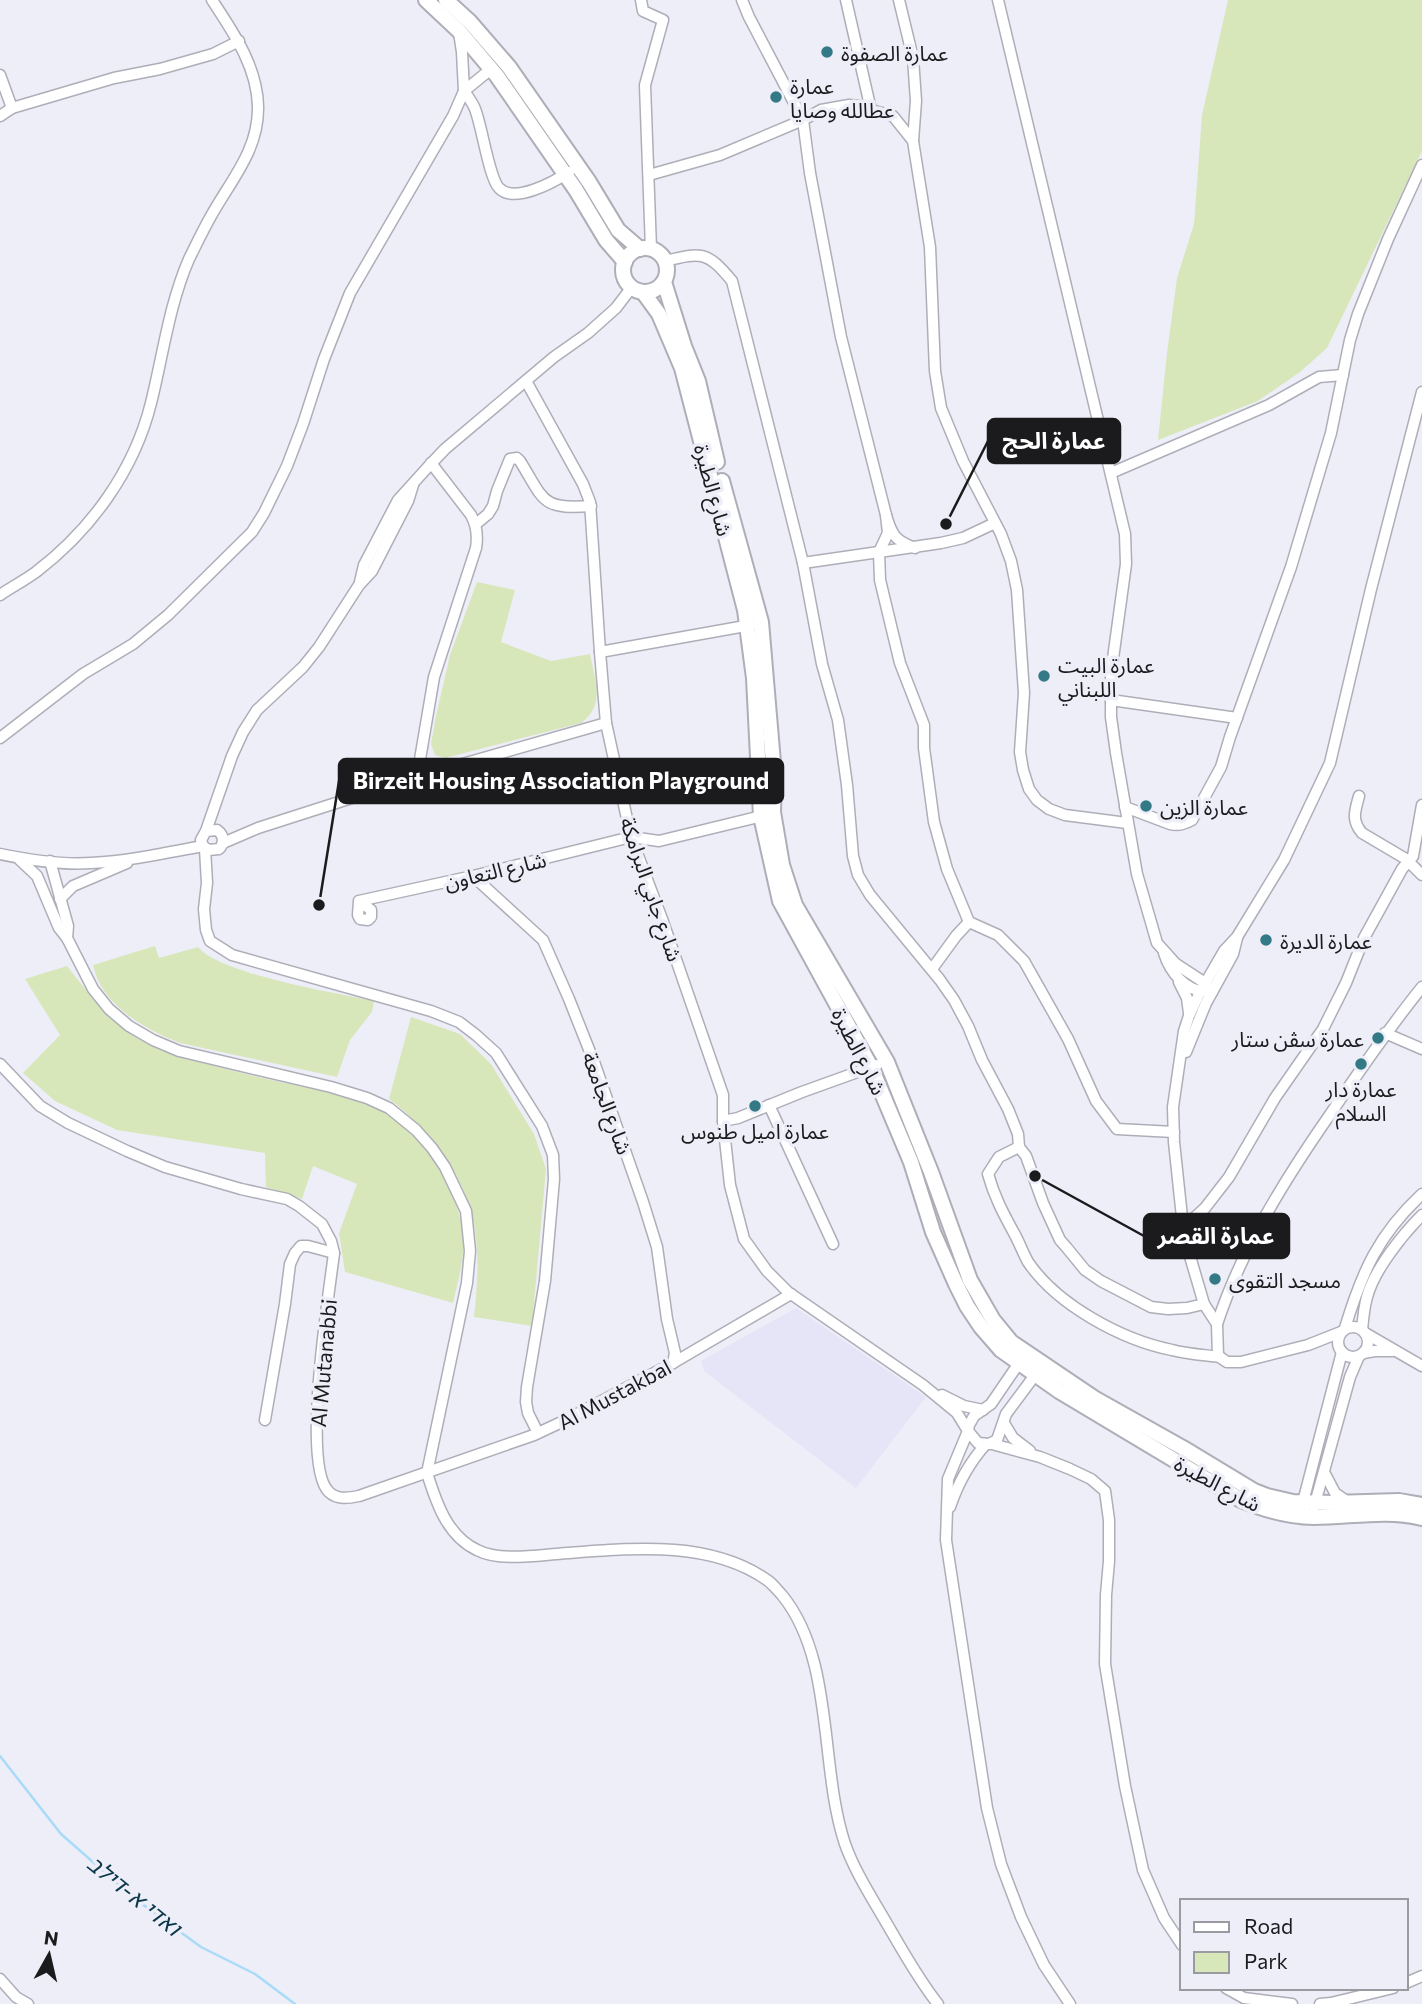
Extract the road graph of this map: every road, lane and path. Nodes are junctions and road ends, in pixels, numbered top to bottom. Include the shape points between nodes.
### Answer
1 (212, 0) edge
2 (426, 0) edge
3 (446, 0) edge
4 (641, 0) edge
5 (742, 0) edge
6 (846, 0) edge
7 (899, 0) edge
8 (998, 0) edge
9 (459, 31) junction
10 (239, 41) junction
11 (491, 69) junction
12 (0, 75) edge
13 (464, 91) junction
14 (12, 108) junction
15 (871, 110) junction
16 (0, 116) edge
17 (803, 120) junction
18 (913, 141) junction
19 (1422, 164) edge
20 (572, 170) junction
21 (649, 175) junction
22 (645, 249) junction
23 (665, 261) junction
24 (625, 262) junction
25 (664, 282) junction
26 (638, 289) junction
27 (1343, 375) junction
28 (526, 381) junction
29 (1422, 392) edge
30 (431, 463) junction
31 (1111, 473) junction
32 (591, 506) junction
33 (886, 515) junction
34 (995, 523) junction
35 (476, 524) junction
36 (915, 548) junction
37 (879, 552) junction
38 (803, 563) junction
39 (0, 595) edge
40 (754, 624) junction
41 (600, 652) junction
42 (1111, 700) junction
43 (1237, 718) junction
44 (606, 723) junction
45 (0, 738) edge
46 (417, 777) junction
47 (1359, 796) dead end
48 (1422, 805) edge
49 (1125, 807) junction
50 (767, 814) junction
51 (1127, 823) junction
52 (631, 837) junction
53 (212, 840) junction
54 (0, 854) edge
55 (142, 857) junction
56 (18, 858) junction
57 (50, 861) junction
58 (1409, 861) junction
59 (1422, 875) edge
60 (473, 876) junction
61 (60, 899) junction
62 (359, 901) dead end
63 (970, 922) junction
64 (1237, 937) junction
65 (67, 938) junction
66 (1164, 952) junction
67 (1217, 962) junction
68 (932, 969) junction
69 (1185, 970) junction
70 (1172, 973) junction
71 (1203, 987) junction
72 (1422, 988) edge
73 (1212, 992) junction
74 (1189, 1016) junction
75 (1385, 1033) junction
76 (1422, 1049) edge
77 (887, 1062) junction
78 (0, 1065) edge
79 (1181, 1065) junction
80 (871, 1067) junction
81 (769, 1105) junction
82 (723, 1122) junction
83 (1174, 1132) junction
84 (1019, 1147) junction
85 (1422, 1194) edge
86 (1422, 1214) edge
87 (1183, 1228) junction
88 (833, 1244) dead end
89 (334, 1253) junction
90 (791, 1294) junction
91 (1204, 1304) junction
92 (1217, 1324) junction
93 (1343, 1330) junction
94 (1364, 1331) junction
95 (1308, 1345) junction
96 (1341, 1350) junction
97 (1400, 1353) junction
98 (1361, 1354) junction
99 (1220, 1357) junction
100 (1035, 1359) junction
101 (673, 1363) junction
102 (1019, 1363) junction
103 (1422, 1366) edge
104 (1035, 1375) junction
105 (923, 1385) junction
106 (983, 1410) junction
107 (265, 1420) dead end
108 (1004, 1423) junction
109 (968, 1431) junction
110 (538, 1433) junction
111 (989, 1444) junction
112 (1040, 1457) junction
113 (427, 1473) junction
114 (1324, 1473) junction
115 (1348, 1502) junction
116 (1310, 1503) junction
117 (1422, 1505) edge
118 (947, 1514) junction
119 (1309, 1517) junction
120 (1422, 1518) edge
121 (1180, 1942) edge
122 (0, 1979) edge
123 (1230, 1990) edge
124 (1385, 1990) edge
125 (28, 2004) edge
126 (938, 2004) edge
127 (1070, 2004) edge
128 (1292, 2004) edge
129 (1320, 2004) edge

1 - 10 street
2 - 9 main road
3 - 20 main road via 509,67
4 - 21 street via 643,11 663,20 645,85
5 - 17 street
6 - 15 street
7 - 18 street via 913,58
8 - 31 street
9 - 11 main road
9 - 13 street
10 - 14 street via 213,54
10 - 39 street via 256,88 252,148 188,262 171,310 150,405 129,464 100,507 64,547
11 - 13 street
11 - 20 main road
12 - 14 street
13 - 20 street via 474,106 500,189 515,194 547,186
13 - 45 street via 350,293 287,466 252,533 133,644 83,674
14 - 16 street
15 - 17 street via 849,104 821,110
15 - 18 street via 893,116
17 - 21 street via 720,155
17 - 33 street via 841,337
18 - 34 street via 930,247 935,371 942,408 962,461
19 - 27 street via 1358,314
20 - 22 main road via 618,230
20 - 24 main road via 606,240
21 - 22 street
22 - 23 main road via 656,251
22 - 24 main road via 632,252
23 - 25 main road
23 - 38 street via 701,256 715,262 732,281
24 - 26 main road via 624,275
25 - 26 main road via 651,291
25 - 40 main road, شارع الطيرة via 698,381
26 - 28 street
26 - 40 main road, شارع الطيرة via 659,314 682,368 745,610
27 - 31 street via 1319,377 1269,405
27 - 43 street via 1331,433 1291,567
28 - 30 street
28 - 32 street, شارع جابي البرامكة
29 - 64 street via 1330,763 1284,860
30 - 35 street
30 - 53 street via 413,485 372,571 319,647 257,710 243,732 219,793
31 - 42 street via 1125,534
32 - 35 street via 548,503 520,461 513,458 505,466 493,506
32 - 41 street, شارع جابي البرامكة
33 - 36 street via 900,543
33 - 37 street via 888,533
34 - 36 street via 963,538
34 - 51 street via 1017,590 1024,694 1020,752 1029,789 1049,809 1065,815
35 - 46 street via 476,548 434,677
36 - 37 street
37 - 38 street
37 - 63 street via 880,580 900,663 924,725 934,822 947,869
38 - 68 street via 838,720 858,876
40 - 41 street
40 - 50 main road, شارع الطيرة via 774,774
41 - 44 street, شارع جابي البرامكة
42 - 43 street
42 - 49 street
43 - 49 street via 1221,767 1192,820 1178,825
44 - 46 street
44 - 52 street, شارع جابي البرامكة
46 - 53 street
47 - 58 street via 1354,814 1357,827
48 - 58 street
49 - 51 street
50 - 52 street, شارع التعاون via 659,841
50 - 77 main road, شارع الطيرة via 795,905
50 - 80 main road, شارع الطيرة via 780,901
51 - 66 street via 1137,874 1157,943
52 - 60 street, شارع التعاون
52 - 82 street, شارع جابي البرامكة via 723,1095
53 - 55 street
53 - 110 street via 204,909 210,941 219,949 458,1022 496,1052 542,1126 553,1154 554,1179 545,1281 527,1395 528,1413
54 - 56 street
55 - 57 street via 89,863
55 - 61 street via 73,886
56 - 57 street
56 - 65 street via 37,876
57 - 61 street
58 - 59 street
58 - 87 street via 1364,938 1322,1030 1229,1177
60 - 62 street, شارع التعاون
60 - 101 street, شارع الجامعة via 543,940 569,999 657,1247
61 - 65 street
63 - 68 street
63 - 83 street via 998,935 1024,961 1096,1101 1117,1129
64 - 67 street
64 - 73 street
65 - 113 street via 101,999 129,1026 153,1040 179,1051 367,1098 402,1117 432,1147 466,1212 470,1251
66 - 69 street
66 - 70 street
67 - 69 street via 1205,971
67 - 71 street
68 - 84 street via 968,1026 1008,1109
69 - 71 street
70 - 71 street via 1181,981
70 - 74 street via 1185,992
71 - 73 street
71 - 74 street
72 - 75 street
73 - 79 street
74 - 79 street
75 - 76 street
75 - 92 street via 1275,1198 1229,1287
77 - 80 street
77 - 100 main road, شارع الطيرة via 970,1280 1011,1342
78 - 89 street via 40,1106 127,1151 165,1167 287,1199 321,1224
79 - 83 street
80 - 81 street
80 - 102 main road, شارع الطيرة via 956,1284 981,1327
81 - 82 street
81 - 88 street
82 - 90 street, شارع جابي البرامكة via 730,1185 744,1239
83 - 87 street
84 - 91 street via 1060,1240 1085,1270 1151,1307
84 - 99 street via 999,1157 988,1174 1000,1210 1047,1285 1086,1314 1133,1338
85 - 93 street via 1376,1250
86 - 94 street via 1404,1232 1374,1279 1367,1295
87 - 91 street
89 - 107 street via 301,1246 290,1264
89 - 113 street, Al Mutanabbi via 317,1394 316,1437 324,1486 335,1496 349,1498
90 - 101 street, Al Mustakbal
90 - 105 street, شارع جابي البرامكة
91 - 92 street
92 - 99 street
93 - 94 street via 1355,1327
93 - 95 street
93 - 96 street via 1337,1342
94 - 97 street
94 - 98 street via 1368,1345
95 - 96 street
95 - 99 street via 1241,1362
96 - 98 street via 1349,1357
96 - 116 street
97 - 98 street
97 - 103 street
98 - 114 street via 1350,1377
100 - 102 street
100 - 104 street
100 - 116 main road, شارع الطيرة via 1254,1491
101 - 110 street, Al Mustakbal
102 - 104 main road, شارع الطيرة
102 - 106 street
104 - 108 street
104 - 119 main road, شارع الطيرة via 1241,1500 1262,1509
105 - 106 street via 964,1406
105 - 109 street via 957,1413
106 - 109 street via 971,1420
108 - 111 street via 998,1440
108 - 112 street via 1021,1446
109 - 111 street via 974,1440
109 - 118 street via 948,1479
110 - 113 street, Al Mustakbal
111 - 112 street
111 - 118 street via 977,1454 958,1485
112 - 121 street via 1091,1479 1105,1492 1110,1520 1105,1664 1125,1786 1143,1870
113 - 126 street via 446,1520 479,1552 531,1556 672,1549 730,1561 771,1582 800,1622 809,1646 845,1844 880,1913
114 - 115 street via 1335,1493
114 - 116 street
115 - 116 main road, شارع الطيرة
115 - 117 main road, شارع الطيرة
116 - 119 street
118 - 127 street via 946,1540 987,1808 1021,1917 1044,1965
119 - 120 main road, شارع الطيرة via 1381,1514
122 - 125 street
123 - 128 street via 1244,1998
124 - 129 street

